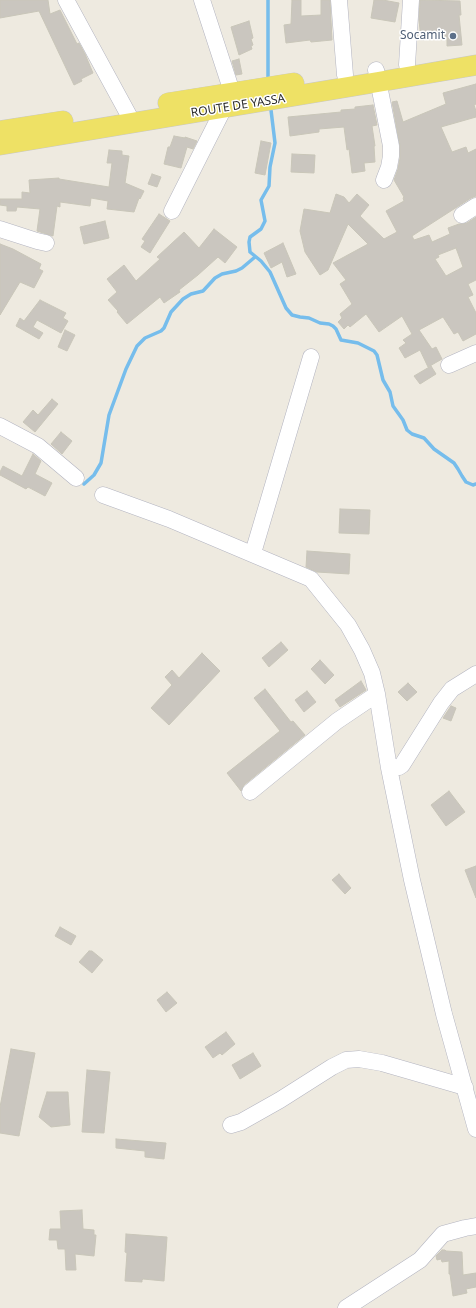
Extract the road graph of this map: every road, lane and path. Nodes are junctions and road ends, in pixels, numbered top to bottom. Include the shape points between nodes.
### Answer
1 (66, 0) edge
2 (202, 0) edge
3 (339, 0) edge
4 (411, 0) edge
5 (476, 54) edge
6 (407, 65) junction
7 (476, 65) edge
8 (346, 75) junction
9 (377, 76) junction
10 (228, 100) junction
11 (129, 117) junction
12 (0, 131) edge
13 (0, 145) edge
14 (384, 180) dead end
15 (476, 206) edge
16 (172, 211) dead end
17 (462, 215) dead end
18 (0, 229) edge
19 (46, 243) dead end
20 (476, 353) edge
21 (311, 357) dead end
22 (449, 365) dead end
23 (0, 426) edge
24 (76, 478) dead end
25 (103, 495) dead end
26 (253, 553) junction
27 (476, 674) edge
28 (377, 694) junction
29 (389, 768) junction
30 (250, 792) dead end
31 (465, 1087) junction
32 (230, 1125) dead end
33 (476, 1129) edge
34 (476, 1226) edge
35 (346, 1308) edge

1 - 11 street
2 - 10 street
3 - 8 street
4 - 6 street
5 - 6 main road, ROUTE DE YASSA
6 - 9 main road, ROUTE DE YASSA
7 - 9 main road, ROUTE DE YASSA
8 - 9 main road, ROUTE DE YASSA
8 - 10 main road, ROUTE DE YASSA
9 - 10 main road, ROUTE DE YASSA
9 - 14 street via 391,146 389,167
10 - 11 main road, ROUTE DE YASSA
10 - 16 street
11 - 12 main road, ROUTE DE YASSA
11 - 13 main road, ROUTE DE YASSA
15 - 17 street
18 - 19 street
20 - 22 street
21 - 26 street
23 - 24 street via 38,446
25 - 26 street
26 - 28 street via 311,579 348,625 372,673
27 - 29 street via 452,689 402,765
28 - 29 street
28 - 30 street via 337,721
29 - 31 street via 415,894 444,1014
31 - 32 street via 382,1063 359,1059 346,1060 280,1100
31 - 33 street
34 - 35 street via 443,1234 420,1260

